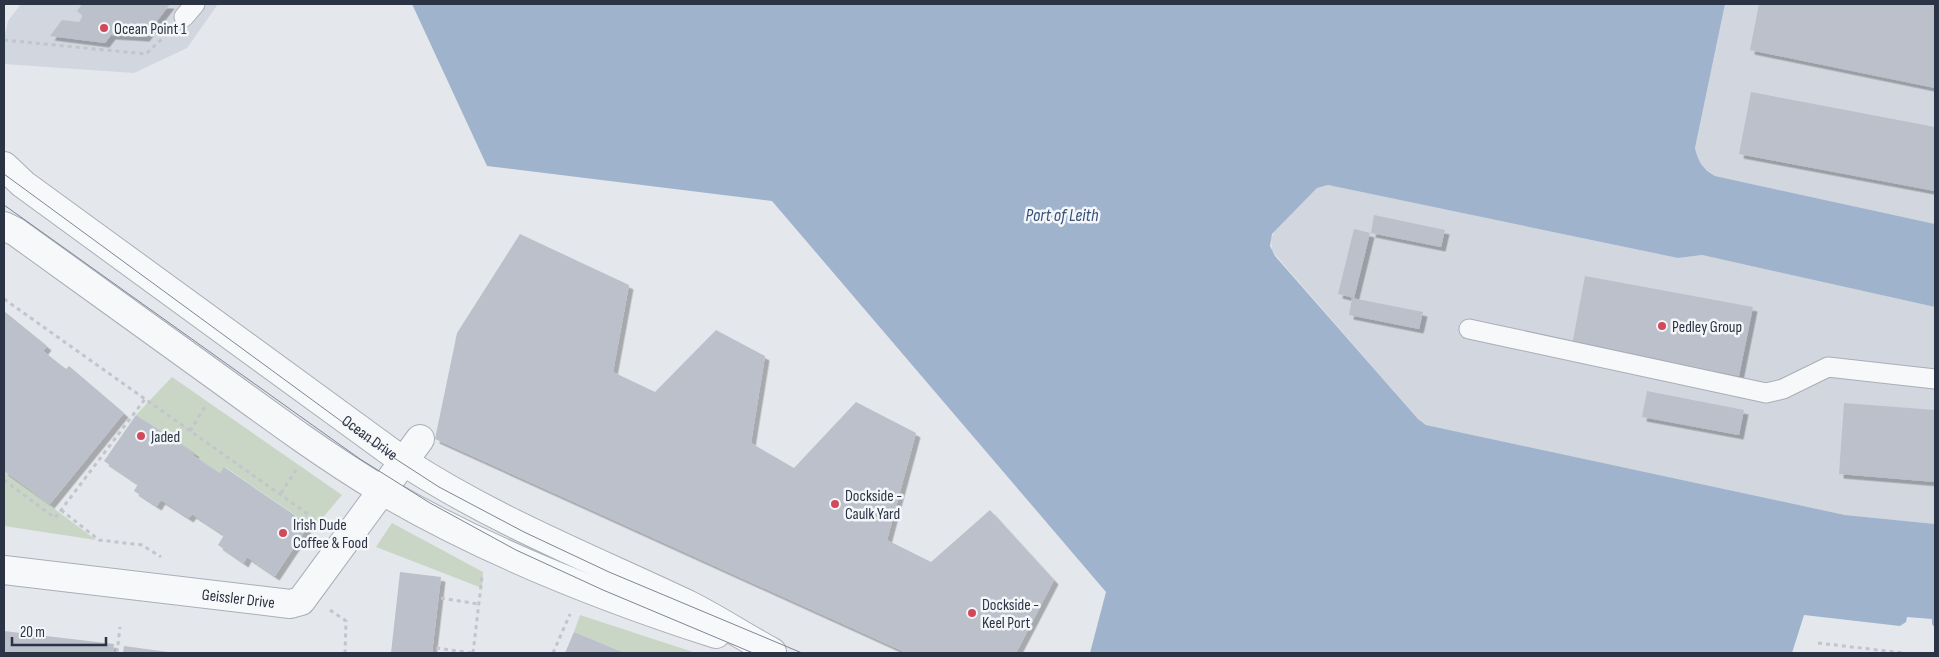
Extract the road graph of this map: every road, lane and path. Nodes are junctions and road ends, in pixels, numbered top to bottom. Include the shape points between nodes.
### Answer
1 (190, 10) edge
2 (4, 40) edge
3 (4, 166) edge
4 (4, 226) edge
5 (4, 299) edge
6 (1469, 329) dead end
7 (1935, 379) edge
8 (210, 398) dead end
9 (145, 399) junction
10 (190, 430) junction
11 (420, 439) dead end
12 (403, 461) junction
13 (296, 469) dead end
14 (4, 480) edge
15 (382, 490) junction
16 (281, 493) junction
17 (61, 510) junction
18 (345, 541) junction
19 (167, 561) dead end
20 (4, 570) edge
21 (483, 574) dead end
22 (307, 595) junction
23 (441, 598) dead end
24 (478, 604) junction
25 (572, 611) dead end
26 (120, 627) dead end
27 (1818, 643) dead end
28 (436, 648) dead end
29 (117, 653) edge
30 (344, 653) edge
31 (473, 653) edge
32 (552, 653) edge
33 (773, 653) edge
34 (1904, 653) edge

1 - 2 path via 146,54
3 - 12 street, Ocean Drive via 23,184
4 - 15 street, Ocean Drive via 320,450
5 - 9 path
6 - 7 lane via 1766,393 1783,389 1828,367
8 - 10 path
9 - 10 path
9 - 17 path
10 - 16 path
11 - 12 street
12 - 15 street
12 - 33 street, Ocean Drive via 525,531 690,606
13 - 16 path
14 - 17 path via 55,518
15 - 18 street
15 - 33 street, Ocean Drive via 449,528 533,566 640,610
16 - 18 path
17 - 19 path via 99,540 142,545
18 - 22 street
20 - 22 street, Geissler Drive via 290,604
21 - 24 path
22 - 30 path via 346,621
23 - 24 path
24 - 31 path
25 - 32 path
26 - 29 path
27 - 34 path
28 - 31 path

